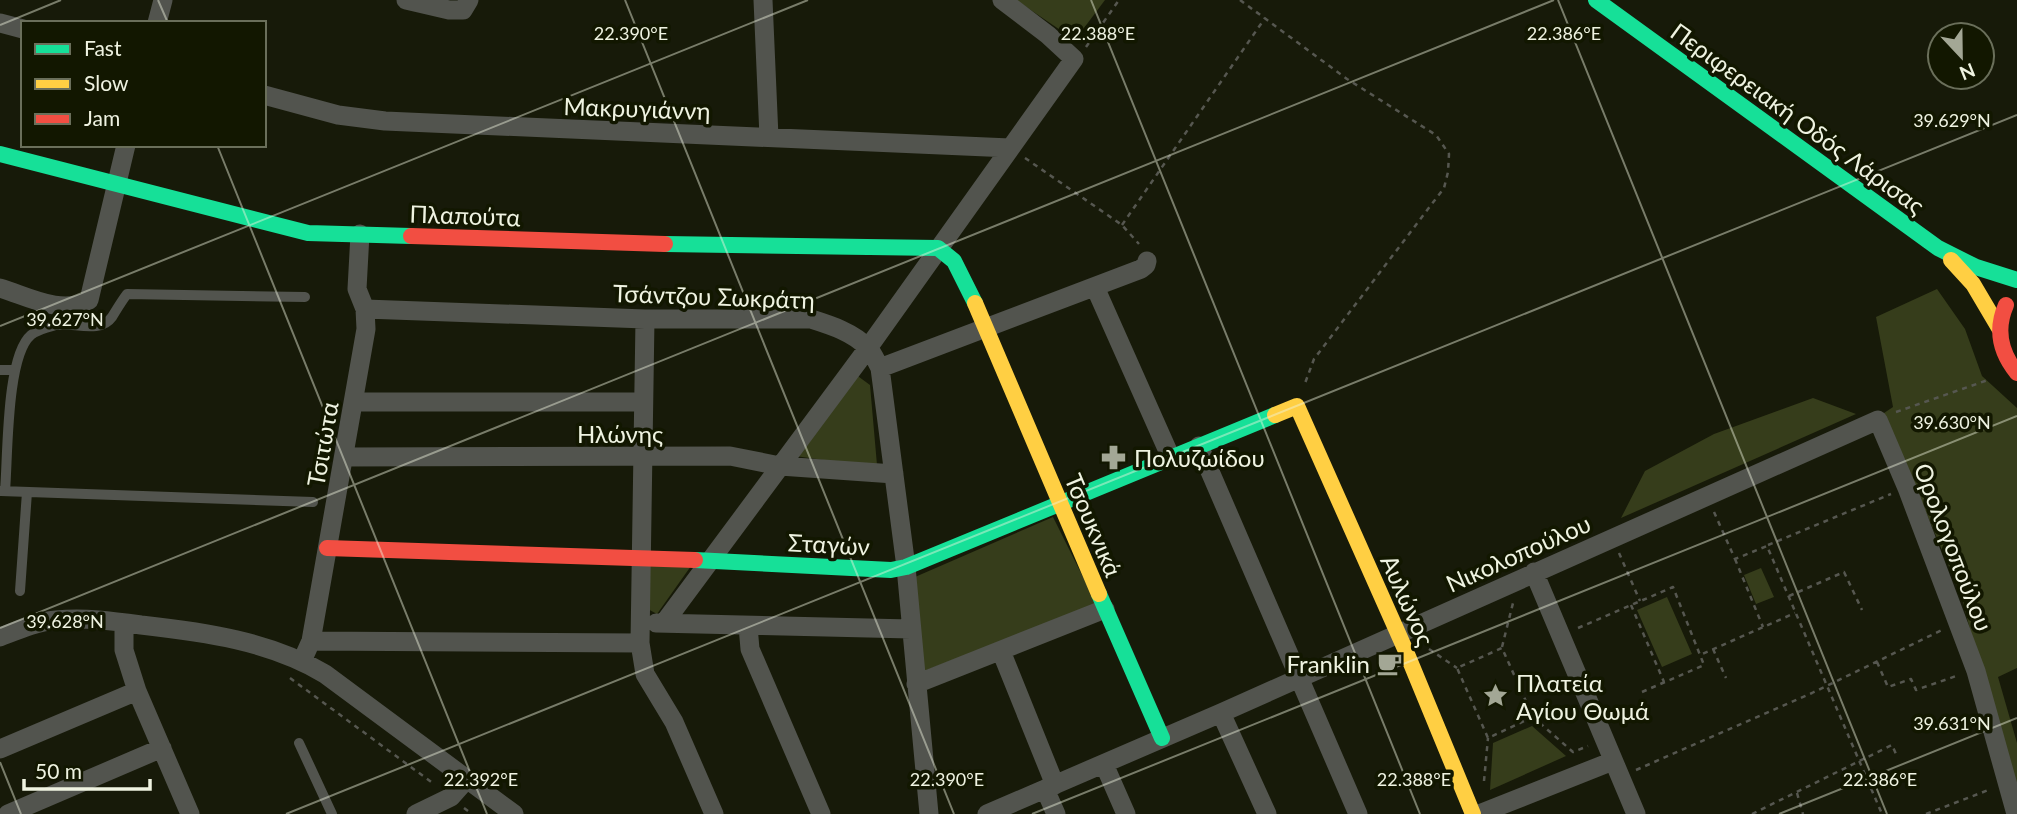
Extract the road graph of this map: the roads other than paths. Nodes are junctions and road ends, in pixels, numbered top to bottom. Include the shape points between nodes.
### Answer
1 (163, 0) edge
2 (406, 0) edge
3 (763, 0) edge
4 (1002, 0) edge
5 (1596, 0) edge
6 (466, 5) edge
7 (158, 21) edge
8 (0, 23) edge
9 (21, 28) edge
10 (266, 96) edge
11 (769, 137) junction
12 (125, 147) edge
13 (1010, 148) junction
14 (0, 153) edge
15 (116, 183) junction
16 (360, 234) junction
17 (938, 248) junction
18 (1938, 248) junction
19 (1147, 261) road end
20 (2017, 280) edge
21 (1095, 287) junction
22 (0, 288) edge
23 (2017, 292) edge
24 (305, 297) dead end
25 (365, 309) junction
26 (645, 319) junction
27 (987, 328) junction
28 (1999, 328) junction
29 (868, 348) junction
30 (880, 368) junction
31 (0, 370) edge
32 (14, 370) junction
33 (2017, 373) edge
34 (355, 402) junction
35 (643, 402) junction
36 (1297, 406) joint
37 (1878, 420) joint
38 (1199, 446) junction
39 (345, 457) junction
40 (641, 458) junction
41 (1171, 458) junction
42 (780, 466) junction
43 (894, 474) junction
44 (3, 491) edge
45 (27, 492) junction
46 (313, 502) dead end
47 (1061, 505) junction
48 (327, 548) junction
49 (641, 557) junction
50 (709, 562) junction
51 (906, 568) junction
52 (1534, 572) junction
53 (20, 591) dead end
54 (1105, 609) junction
55 (124, 623) junction
56 (664, 623) junction
57 (748, 626) junction
58 (912, 628) junction
59 (640, 633) junction
60 (1398, 634) junction
61 (0, 637) edge
62 (312, 641) junction
63 (1001, 651) junction
64 (302, 660) junction
65 (1298, 679) junction
66 (916, 684) junction
67 (137, 691) junction
68 (1221, 713) junction
69 (1162, 738) junction
70 (299, 743) dead end
71 (162, 748) junction
72 (0, 749) edge
73 (1104, 764) junction
74 (1617, 769) junction
75 (467, 779) junction
76 (1050, 787) junction
77 (1263, 813) edge
78 (8, 814) edge
79 (190, 814) edge
80 (331, 814) edge
81 (416, 814) edge
82 (514, 814) edge
83 (714, 814) edge
84 (821, 814) edge
85 (929, 814) edge
86 (986, 814) edge
87 (1056, 814) edge
88 (1126, 814) edge
89 (1357, 814) edge
90 (1474, 814) edge
91 (1479, 814) edge
92 (1636, 814) edge
93 (2016, 814) edge

1 - 7 street
2 - 6 street via 449,10
3 - 11 street
4 - 13 street via 1074,59
5 - 18 main road, Περιφερειακή Οδός Λάρισας
8 - 9 street
10 - 11 street, Μακρυγιάννη via 338,115 385,121
11 - 13 street, Μακρυγιάννη
12 - 15 street
13 - 17 street
14 - 15 main road, Πλαπούτα
15 - 16 main road, Πλαπούτα via 300,232
15 - 22 street via 89,300 64,307
16 - 17 main road, Πλαπούτα
16 - 25 street, Τσιτώτα via 357,289
17 - 27 main road, Τσουκνικά via 954,261
17 - 29 street
18 - 20 main road, Περιφερειακή Οδός Λάρισας via 1965,264
18 - 28 main road, Περιφερειακή Οδός Λάρισας via 1973,284
19 - 21 street via 1141,269
21 - 27 street
21 - 41 street
23 - 28 main road via 2002,314
24 - 32 lane via 127,295 111,319 97,326 66,324 32,335
25 - 26 street, Τσάντζου Σωκράτη
25 - 34 street, Τσιτώτα
26 - 29 street, Τσάντζου Σωκράτη via 811,319 831,325
26 - 35 street
27 - 30 street
27 - 47 main road, Τσουκνικά
28 - 33 main road, Περιφερειακή Οδός Λάρισας via 2003,353
29 - 30 street, Τσάντζου Σωκράτη
29 - 42 street
30 - 43 street
31 - 32 lane
32 - 44 lane
34 - 35 street
34 - 39 street, Τσιτώτα
35 - 40 street
36 - 38 main road, Σταγών
36 - 60 main road, Αυλώνος
37 - 52 street, Νικολοπούλου
37 - 93 street, Ορολογοπούλου via 1976,671
38 - 41 main road, Σταγών
38 - 65 street
39 - 40 street, Ηλώνης
39 - 48 street, Τσιτώτα
40 - 42 street, Ηλώνης via 730,456
40 - 49 street
41 - 47 main road, Σταγών
42 - 43 street, Ηλώνης
42 - 50 street
43 - 51 street
44 - 45 lane
45 - 46 lane
45 - 53 lane
47 - 51 main road, Σταγών
47 - 54 main road, Τσουκνικά
48 - 49 main road, Σταγών
48 - 62 street, Τσιτώτα
49 - 50 main road, Σταγών
49 - 59 street
50 - 51 main road, Σταγών
50 - 56 street
51 - 58 street
52 - 60 street, Νικολοπούλου
52 - 74 street
54 - 63 street
54 - 69 main road, Τσουκνικά
55 - 61 street via 54,620
55 - 64 street via 259,645
55 - 67 street via 124,650
56 - 57 street
56 - 59 street
57 - 58 street
57 - 84 street via 750,649
58 - 66 street
59 - 62 street
59 - 83 street via 645,674 674,722
60 - 65 street, Νικολοπούλου
60 - 90 main road, Αυλώνος
62 - 64 street, Τσιτώτα
63 - 66 street
63 - 76 street
64 - 75 street
65 - 68 street, Νικολοπούλου
65 - 89 street
66 - 85 street
67 - 71 street
67 - 72 street
68 - 69 street, Νικολοπούλου
68 - 77 street
69 - 73 street, Νικολοπούλου
70 - 80 lane
71 - 78 street
71 - 79 street
73 - 76 street, Νικολοπούλου
73 - 88 street
74 - 91 street
74 - 92 street
75 - 81 street via 451,797
75 - 82 street
76 - 86 street, Νικολοπούλου
76 - 87 street

